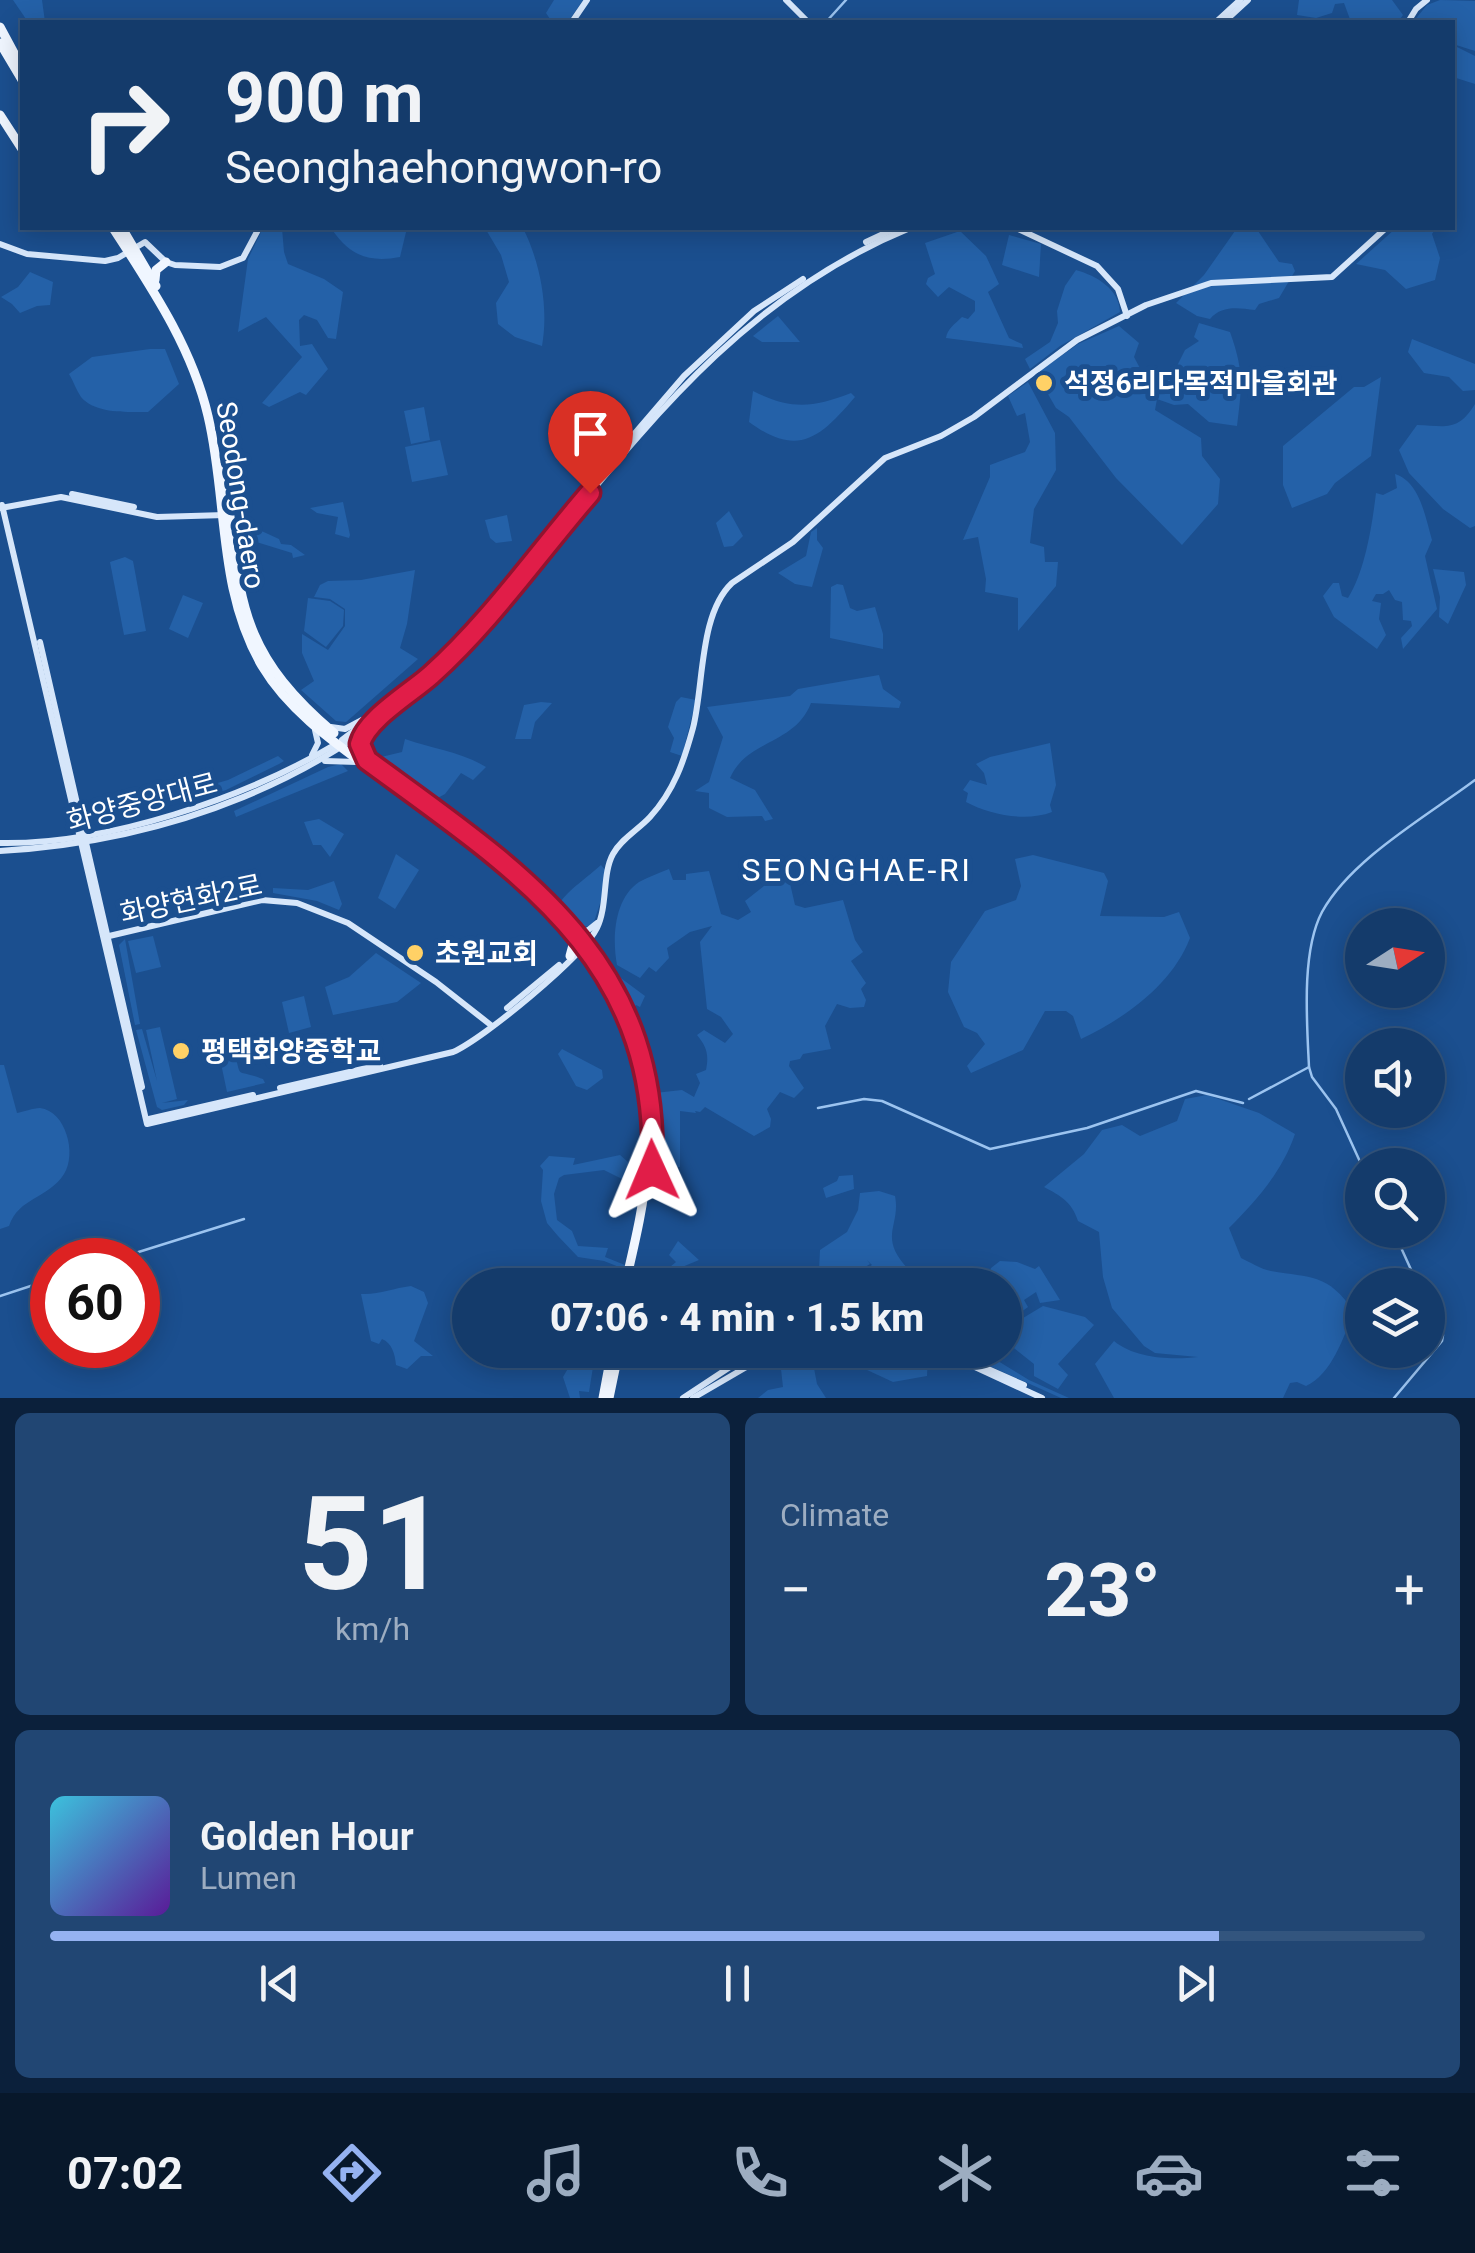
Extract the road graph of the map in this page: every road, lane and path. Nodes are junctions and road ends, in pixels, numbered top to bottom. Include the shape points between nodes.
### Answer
1 (786, 0) edge
2 (1240, 0) edge
3 (1248, 0) edge
4 (1427, 0) edge
5 (806, 20) edge
6 (1218, 20) edge
7 (1226, 20) edge
8 (1409, 20) edge
9 (0, 27) edge
10 (0, 44) edge
11 (20, 64) edge
12 (20, 77) edge
13 (0, 116) edge
14 (20, 146) edge
15 (115, 230) edge
16 (123, 230) edge
17 (258, 230) edge
18 (892, 230) edge
19 (906, 230) edge
20 (1020, 230) edge
21 (1384, 230) edge
22 (0, 244) edge
23 (130, 249) junction
24 (166, 262) junction
25 (157, 287) junction
26 (1127, 316) junction
27 (3, 506) edge
28 (226, 513) junction
29 (384, 708) junction
30 (308, 721) junction
31 (321, 722) junction
32 (370, 725) junction
33 (342, 743) junction
34 (309, 758) junction
35 (319, 762) junction
36 (365, 762) junction
37 (84, 839) junction
38 (0, 847) edge
39 (598, 923) junction
40 (573, 932) junction
41 (106, 938) junction
42 (584, 946) junction
43 (570, 958) junction
44 (594, 960) junction
45 (489, 1025) junction
46 (632, 1268) edge
47 (612, 1368) edge
48 (729, 1368) edge
49 (742, 1368) edge
50 (977, 1368) edge
51 (985, 1368) edge
52 (606, 1398) edge
53 (683, 1398) edge
54 (693, 1398) edge
55 (1042, 1398) edge
56 (1052, 1398) edge

1 - 5 street
2 - 6 street
3 - 7 street
4 - 8 street
9 - 11 main road
10 - 12 main road
13 - 14 main road
15 - 23 main road, Seodong-daero
16 - 23 main road, Seodong-daero
17 - 24 street via 249,252 230,265
18 - 29 street via 789,287 728,333 459,638
19 - 32 street via 832,266 733,336 660,410 482,624
20 - 26 street via 1097,266 1118,290
21 - 26 street via 1332,277 1211,282
22 - 23 street via 28,254 105,261
23 - 24 street via 148,243
23 - 25 main road, Seodong-daero
23 - 28 main road, Seodong-daero via 197,376
24 - 25 main road via 156,270
25 - 28 main road, Seodong-daero via 206,386
26 - 39 street via 1064,348 960,426 885,458 793,542 723,591 675,784 614,852
27 - 28 street via 52,496 172,514
27 - 37 street
28 - 30 main road, Seodong-daero via 230,581 242,626 273,682
28 - 31 main road, Seodong-daero via 250,628 271,667
29 - 31 street via 345,729
29 - 33 street
30 - 33 main road, Seodong-daero
30 - 34 street via 318,740
31 - 33 main road, Seodong-daero
32 - 33 street
32 - 36 street via 360,740
33 - 34 street, 화양중앙대로
33 - 35 street, 화양중앙대로
33 - 36 main road, Seodong-daero
34 - 37 street, 화양중앙대로 via 181,814
35 - 36 street
35 - 37 street, 화양중앙대로 via 203,814
36 - 40 main road, Seodong-daero
37 - 38 street, 화양중앙대로
37 - 41 street
39 - 40 street
39 - 42 street
39 - 44 street
40 - 42 main road, Seodong-daero
40 - 43 main road
41 - 45 street, 화양현화2로 via 262,900 297,903 345,921
41 - 45 street via 148,1121 453,1052
42 - 43 street
42 - 44 main road, Seodong-daero
43 - 44 main road
43 - 45 street
44 - 46 main road, Seodong-daero via 627,1034 646,1118 647,1169
47 - 52 main road
48 - 53 street
49 - 54 street
50 - 55 street
51 - 56 street

